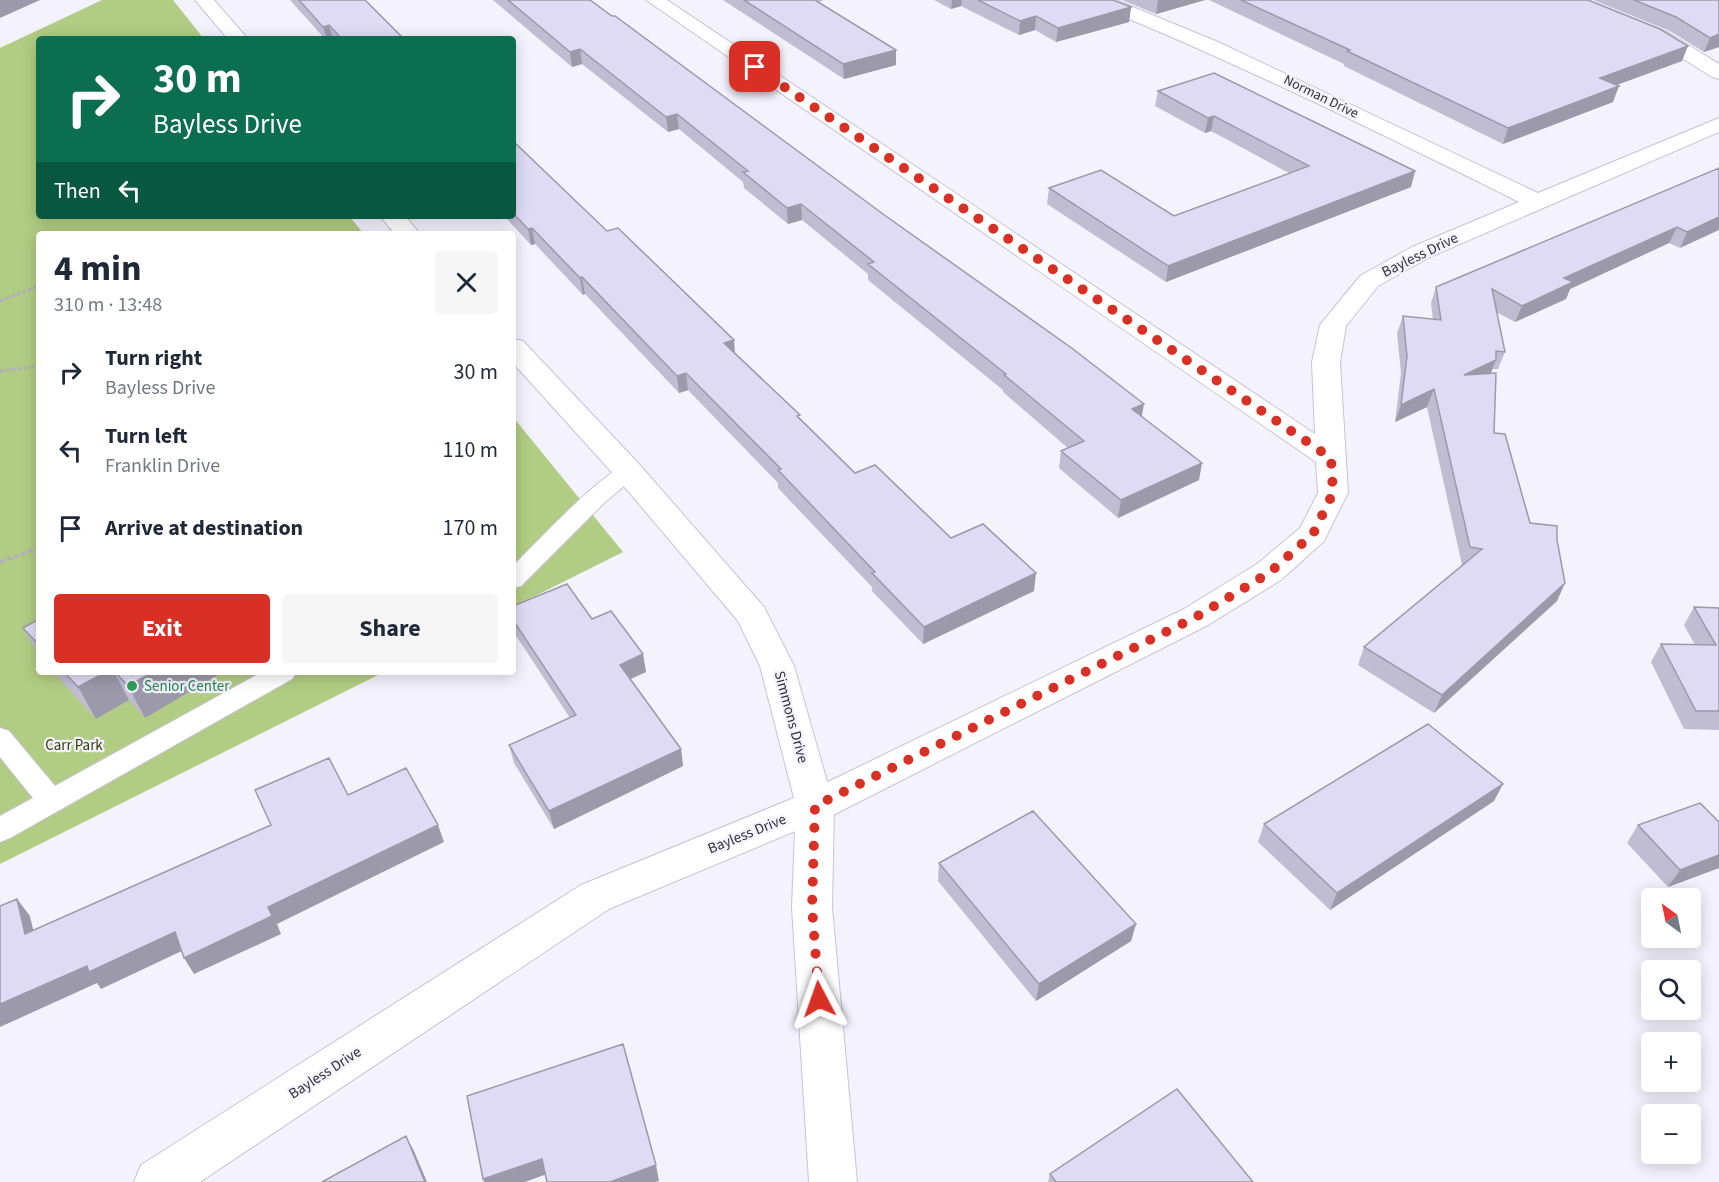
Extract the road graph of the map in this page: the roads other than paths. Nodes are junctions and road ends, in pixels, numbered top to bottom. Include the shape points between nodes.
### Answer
1 (204, 0) edge
2 (656, 0) edge
3 (1100, 0) edge
4 (1571, 0) edge
5 (235, 36) edge
6 (1719, 73) edge
7 (1719, 124) edge
8 (1538, 202) junction
9 (395, 219) edge
10 (405, 231) edge
11 (516, 350) edge
12 (1331, 458) junction
13 (628, 471) junction
14 (516, 577) edge
15 (278, 675) edge
16 (0, 738) edge
17 (51, 801) junction
18 (815, 806) junction
19 (0, 830) edge
20 (158, 1182) edge
21 (833, 1182) edge

1 - 5 street
2 - 12 street
3 - 8 street, Norman Drive via 1279,76
4 - 6 street via 1638,25
7 - 8 street, Bayless Drive
8 - 12 street, Bayless Drive via 1421,252 1369,281 1334,325 1326,362
9 - 10 street
11 - 13 street, Simmons Drive
12 - 18 street, Bayless Drive via 1333,493 1313,534 1269,573 1196,617
13 - 14 lane
13 - 18 street, Simmons Drive via 752,615 777,666
15 - 17 lane
16 - 17 lane
17 - 19 lane
18 - 20 street, Bayless Drive via 595,897
18 - 21 street, Simmons Drive via 812,907

